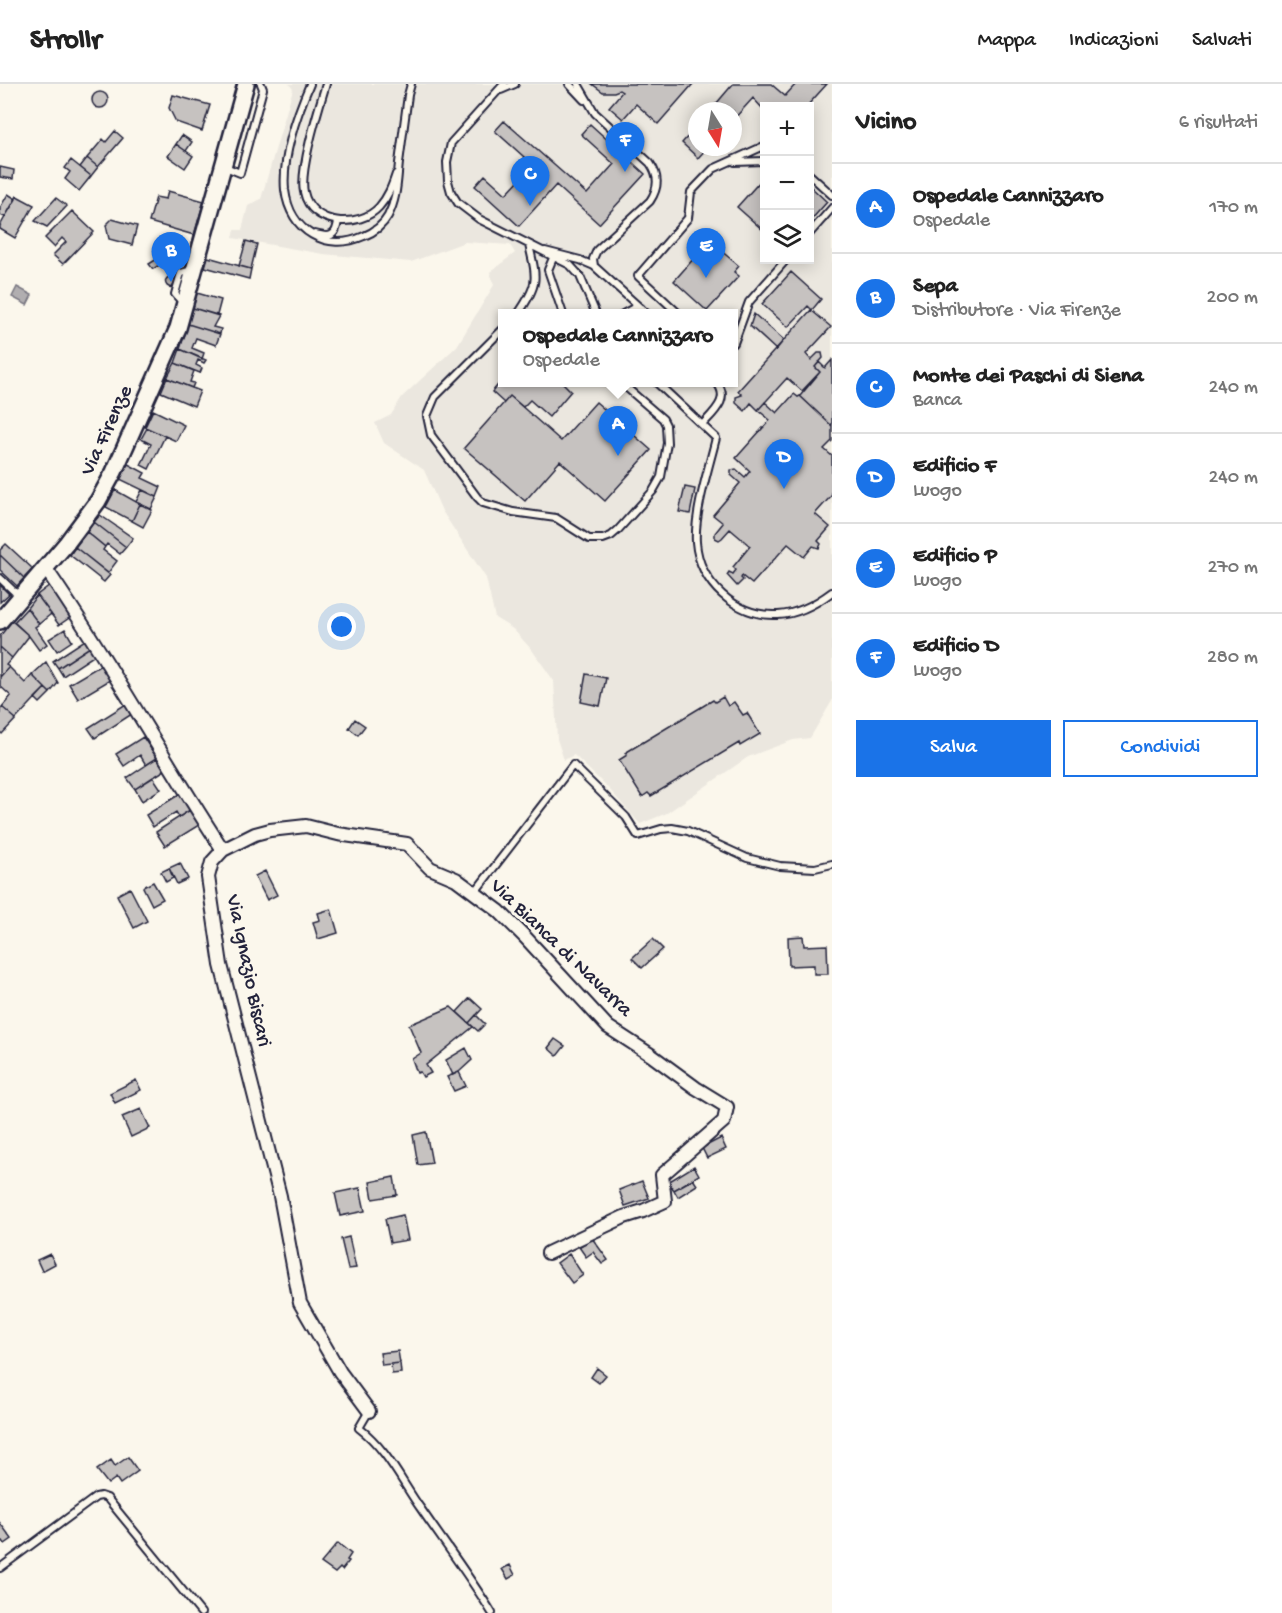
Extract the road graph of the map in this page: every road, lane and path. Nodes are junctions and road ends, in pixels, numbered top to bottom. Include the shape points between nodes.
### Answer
1 (246, 84) edge
2 (261, 84) edge
3 (310, 84) edge
4 (326, 84) edge
5 (411, 84) edge
6 (504, 84) edge
7 (515, 84) edge
8 (569, 84) edge
9 (578, 84) edge
10 (498, 91) junction
11 (588, 105) junction
12 (760, 148) edge
13 (760, 161) edge
14 (732, 162) junction
15 (399, 165) junction
16 (222, 166) junction
17 (814, 179) edge
18 (832, 195) edge
19 (832, 208) edge
20 (338, 221) junction
21 (814, 228) edge
22 (312, 233) junction
23 (529, 245) junction
24 (537, 249) junction
25 (553, 258) junction
26 (591, 264) junction
27 (782, 264) edge
28 (548, 270) junction
29 (536, 272) junction
30 (580, 276) junction
31 (641, 308) joint
32 (521, 309) edge
33 (561, 309) edge
34 (594, 309) edge
35 (632, 309) edge
36 (674, 309) edge
37 (738, 322) edge
38 (498, 334) edge
39 (626, 387) edge
40 (662, 387) edge
41 (720, 387) edge
42 (703, 424) junction
43 (46, 569) junction
44 (0, 578) edge
45 (832, 592) edge
46 (21, 598) junction
47 (0, 621) edge
48 (223, 850) junction
49 (832, 864) edge
50 (475, 892) junction
51 (548, 1252) dead end
52 (369, 1411) joint
53 (0, 1568) edge
54 (201, 1613) edge
55 (492, 1613) edge

1 - 16 street, Via Firenze
2 - 16 lane via 240,173
3 - 22 lane via 286,158 285,182 294,215
4 - 20 lane via 316,114 304,192 318,215
5 - 15 lane
6 - 10 lane
7 - 10 lane
8 - 11 lane
9 - 11 lane
10 - 23 lane via 452,143 448,181 458,203 469,212
11 - 26 lane via 650,163 657,182 657,191 650,201 597,250
12 - 14 lane
13 - 14 lane
14 - 36 lane via 713,169 690,192 688,219 638,276
15 - 20 lane via 389,194 379,207 364,217
15 - 22 lane via 396,197 387,218 373,232 348,242 327,242
16 - 43 street, Via Firenze via 178,328 114,472 98,501
17 - 18 lane
19 - 21 lane
20 - 22 lane via 333,234
23 - 24 lane
23 - 29 lane
24 - 25 lane
24 - 26 lane
25 - 28 lane
25 - 30 lane via 570,265
26 - 30 lane via 579,267
26 - 31 lane
27 - 37 lane via 749,302
28 - 29 lane
28 - 33 lane
29 - 32 lane
30 - 34 lane
31 - 35 lane
38 - 39 lane via 435,397 427,416 431,435 483,503 528,516 556,518 589,539 610,536 618,530 658,484 667,443 663,419
40 - 42 lane
41 - 42 lane via 721,404
42 - 45 lane via 716,438 696,531 699,557 708,579 726,598 766,614 799,610
43 - 46 street, Via Firenze
43 - 48 street
44 - 46 lane
46 - 47 street, Via Firenze
48 - 50 street, Via Bianca di Navarra via 255,834 306,826 407,844 430,868
48 - 52 street, Via Ignazio Biscari via 212,862 208,877 214,926 280,1196 300,1303 340,1372
49 - 50 lane via 815,868 780,866 747,858 688,831 672,828 638,836 626,816 573,765
50 - 51 street, Via Bianca di Navarra via 499,911 608,1028 727,1107 724,1121 662,1175 665,1201
52 - 55 lane via 359,1428 375,1441
53 - 54 lane via 101,1496

